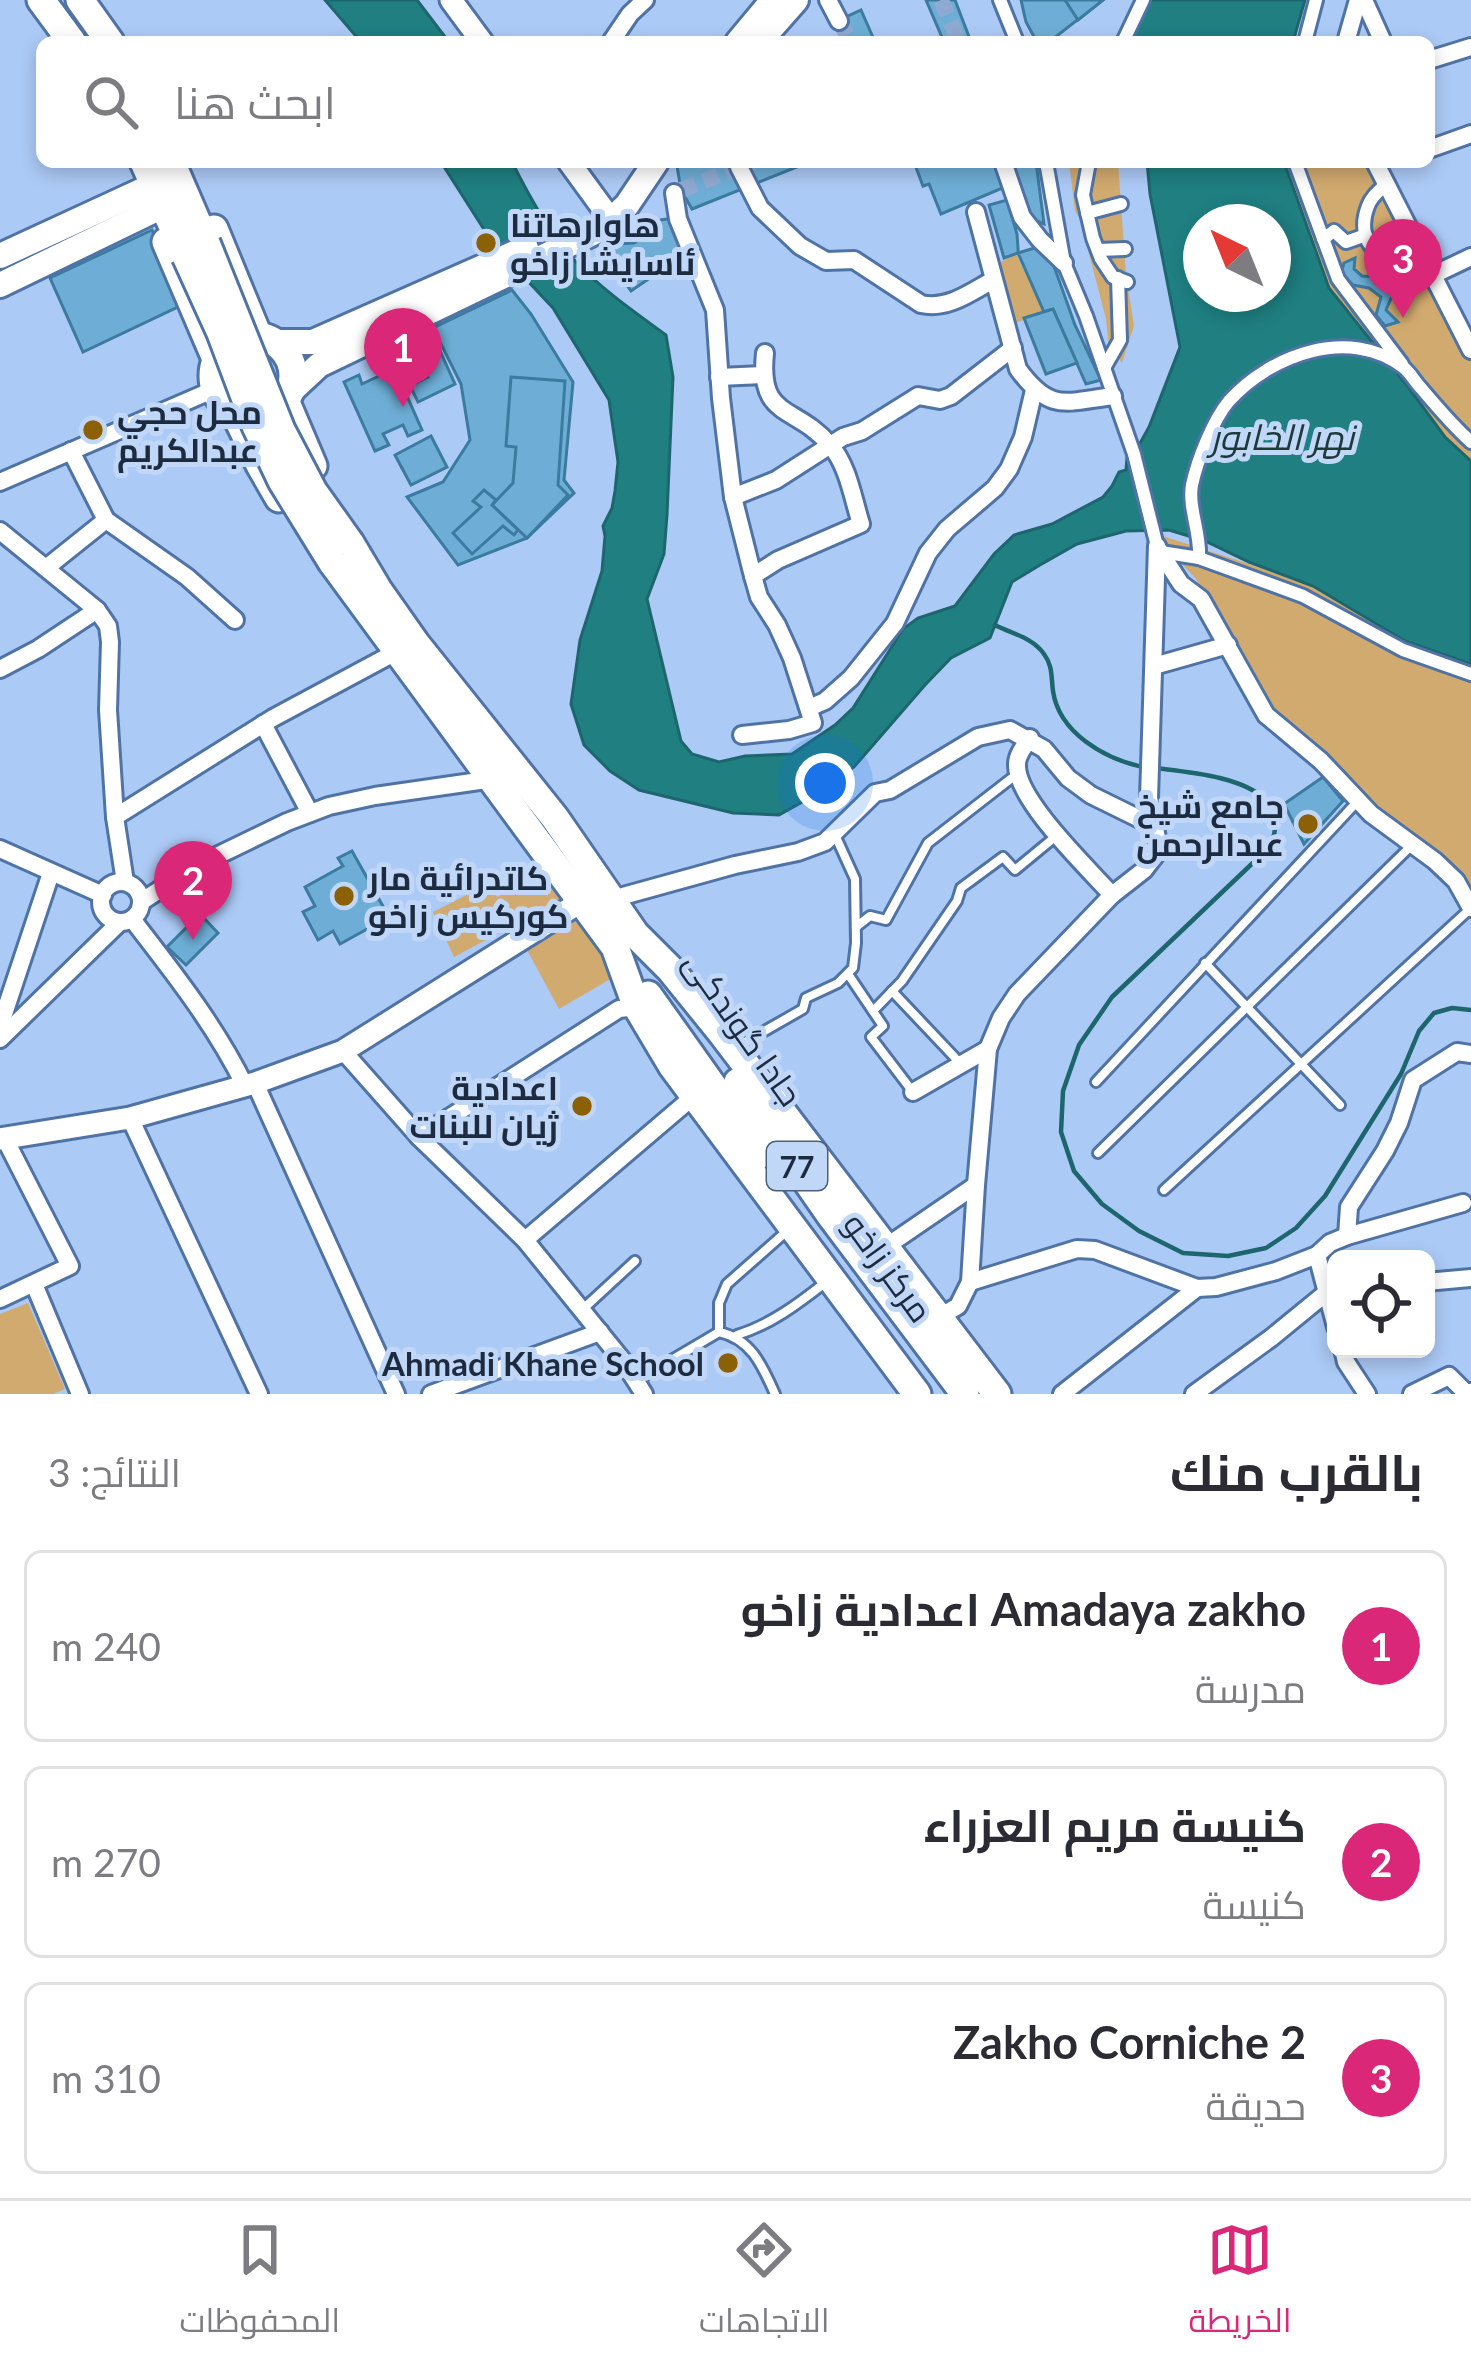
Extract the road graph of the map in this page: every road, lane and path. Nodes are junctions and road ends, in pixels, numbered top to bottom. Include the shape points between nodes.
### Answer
1 (41, 0) edge
2 (80, 0) edge
3 (451, 0) edge
4 (645, 0) edge
5 (772, 0) edge
6 (796, 0) edge
7 (828, 0) edge
8 (1000, 0) edge
9 (1143, 0) edge
10 (1316, 0) edge
11 (1361, 0) edge
12 (839, 21) tunnel mouth
13 (68, 36) edge
14 (106, 36) edge
15 (478, 36) edge
16 (615, 36) edge
17 (743, 36) edge
18 (764, 36) edge
19 (1015, 36) edge
20 (1126, 36) edge
21 (1307, 36) edge
22 (1348, 36) edge
23 (1380, 36) edge
24 (1471, 47) edge
25 (1435, 58) edge
26 (1471, 134) edge
27 (1435, 147) edge
28 (187, 168) edge
29 (571, 168) edge
30 (634, 168) edge
31 (652, 168) edge
32 (740, 168) edge
33 (1006, 168) edge
34 (1047, 168) edge
35 (1088, 168) edge
36 (1297, 168) edge
37 (1383, 169) edge
38 (155, 186) edge
39 (637, 190) junction
40 (1121, 205) dead end
41 (976, 212) dead end
42 (1087, 214) junction
43 (592, 223) junction
44 (1366, 235) junction
45 (1323, 239) junction
46 (1346, 242) junction
47 (1125, 249) dead end
48 (196, 250) junction
49 (1098, 250) junction
50 (1419, 251) junction
51 (0, 256) edge
52 (1471, 256) edge
53 (1331, 261) junction
54 (1064, 263) junction
55 (1431, 276) junction
56 (236, 280) junction
57 (993, 280) junction
58 (0, 286) edge
59 (445, 295) junction
60 (191, 301) junction
61 (267, 339) junction
62 (1012, 348) junction
63 (1471, 350) edge
64 (765, 353) dead end
65 (216, 359) junction
66 (1104, 368) junction
67 (763, 375) junction
68 (719, 376) junction
69 (1417, 384) junction
70 (215, 388) junction
71 (1034, 390) junction
72 (287, 396) junction
73 (1113, 396) junction
74 (234, 411) junction
75 (1471, 442) edge
76 (303, 445) junction
77 (831, 446) junction
78 (71, 451) junction
79 (260, 466) junction
80 (0, 482) edge
81 (733, 497) junction
82 (106, 520) junction
83 (0, 531) edge
84 (1159, 549) junction
85 (1199, 553) junction
86 (46, 568) junction
87 (753, 576) junction
88 (370, 598) junction
89 (97, 610) junction
90 (235, 620) dead end
91 (1228, 645) junction
92 (397, 652) junction
93 (1154, 666) junction
94 (0, 669) edge
95 (1471, 674) edge
96 (808, 708) junction
97 (263, 724) junction
98 (742, 735) dead end
99 (1030, 739) junction
100 (1018, 773) junction
101 (493, 778) junction
102 (1357, 802) junction
103 (310, 813) junction
104 (115, 817) junction
105 (1154, 826) junction
106 (834, 833) junction
107 (1058, 835) junction
108 (1413, 844) junction
109 (0, 849) edge
110 (51, 873) junction
111 (125, 882) junction
112 (103, 895) junction
113 (1112, 895) junction
114 (612, 898) junction
115 (582, 901) junction
116 (142, 902) junction
117 (1471, 908) edge
118 (126, 921) junction
119 (856, 926) junction
120 (625, 941) junction
121 (1205, 963) junction
122 (848, 974) junction
123 (892, 991) junction
124 (1248, 1006) junction
125 (637, 1007) junction
126 (873, 1011) junction
127 (0, 1027) edge
128 (0, 1040) edge
129 (734, 1049) junction
130 (988, 1049) junction
131 (343, 1051) junction
132 (1471, 1054) edge
133 (962, 1064) junction
134 (1302, 1064) junction
135 (1096, 1082) dead end
136 (250, 1084) junction
137 (913, 1092) joint
138 (694, 1096) junction
139 (1340, 1105) dead end
140 (130, 1118) junction
141 (419, 1138) junction
142 (5, 1148) edge
143 (1098, 1153) dead end
144 (976, 1185) junction
145 (1164, 1190) dead end
146 (1463, 1203) dead end
147 (793, 1226) junction
148 (1347, 1236) junction
149 (524, 1240) junction
150 (884, 1248) junction
151 (1317, 1255) junction
152 (635, 1261) dead end
153 (831, 1278) junction
154 (1471, 1278) edge
155 (1327, 1281) edge
156 (1435, 1281) edge
157 (970, 1282) junction
158 (34, 1284) junction
159 (1197, 1288) junction
160 (1327, 1295) edge
161 (0, 1299) edge
162 (582, 1310) junction
163 (938, 1318) junction
164 (600, 1332) junction
165 (718, 1332) junction
166 (735, 1336) junction
167 (1345, 1358) edge
168 (639, 1388) edge
169 (1471, 1392) edge
170 (80, 1394) edge
171 (259, 1394) edge
172 (397, 1394) edge
173 (431, 1394) edge
174 (776, 1394) edge
175 (917, 1394) edge
176 (939, 1394) edge
177 (965, 1394) edge
178 (997, 1394) edge
179 (1062, 1394) edge
180 (1194, 1394) edge
181 (1367, 1394) edge
182 (1412, 1394) edge

1 - 13 main road
2 - 14 main road
3 - 15 street
4 - 16 street
5 - 17 main road
6 - 18 main road
7 - 12 street
8 - 19 street
9 - 20 street
10 - 21 street
11 - 22 street
11 - 23 street
24 - 25 street
26 - 27 street
28 - 56 main road
29 - 43 street
30 - 43 main road
31 - 39 main road
32 - 57 street via 760,208 800,246 826,261 854,260 921,304 953,302
33 - 54 street via 1022,217
34 - 54 street
35 - 42 street
36 - 45 street
37 - 44 street
37 - 50 street
38 - 48 main road, 77
38 - 48 main road, 77
38 - 51 main road
38 - 58 main road
38 - 60 main road
39 - 43 main road via 616,218
39 - 68 street via 677,191 678,219 716,310
40 - 42 street
41 - 57 street
42 - 49 street
43 - 59 main road
44 - 46 street
44 - 50 street via 1387,259
45 - 46 street via 1334,231
45 - 53 street
46 - 53 street
47 - 49 street
48 - 88 main road, 77, bridge via 282,481
49 - 66 street via 1122,280 1120,340
50 - 55 street
52 - 55 street
53 - 69 street
54 - 66 street
55 - 63 street
56 - 60 main road via 217,307
56 - 61 main road
57 - 62 street
59 - 61 main road via 313,342
59 - 72 main road via 319,365
60 - 65 main road
61 - 65 main road via 238,339
61 - 72 main road via 292,365
62 - 71 street
62 - 77 street via 952,396 919,396
64 - 67 street
65 - 70 main road
66 - 73 street
67 - 68 street
67 - 77 street via 771,399
68 - 81 street
69 - 75 street
69 - 85 street via 1404,368 1346,346 1271,365 1228,403 1202,452 1191,490
70 - 74 main road
70 - 78 street
71 - 73 street via 1062,402
71 - 96 street via 1009,469 928,553 902,612 851,678
72 - 74 main road via 262,415
72 - 76 main road
73 - 84 street
74 - 79 main road
76 - 79 main road via 276,443
76 - 88 main road via 370,552
77 - 81 street
77 - 87 street via 861,524
78 - 80 street
78 - 82 street
79 - 88 main road via 327,577
81 - 87 street
82 - 86 street
82 - 90 street
83 - 86 street
84 - 85 street
84 - 91 street
84 - 93 street
85 - 95 street
86 - 89 street
87 - 96 street
88 - 92 main road, 77
88 - 114 main road, 77 via 416,644
89 - 94 street
89 - 104 street via 110,642
91 - 93 street
91 - 102 street via 1266,715
92 - 97 street
92 - 101 main road, 77
93 - 105 street
96 - 98 street via 813,723
97 - 103 street
97 - 104 street
99 - 100 street via 1016,759
99 - 105 street via 1090,795
99 - 106 street via 1010,730 978,737 875,793
100 - 107 street
100 - 119 lane via 928,843 886,920 870,916
101 - 103 street
101 - 115 main road, 77
102 - 108 street
102 - 121 lane
103 - 116 street via 194,867
104 - 111 street
105 - 113 street via 1157,853
106 - 114 street via 798,852
106 - 119 lane via 855,879
107 - 113 street
107 - 123 lane via 1015,870 1003,856 961,888
108 - 117 street via 1456,880
108 - 124 lane
109 - 110 street
110 - 112 street
110 - 127 street
111 - 112 street
111 - 116 street
112 - 118 street via 104,913
113 - 130 street via 1017,994
114 - 120 main road, 77
115 - 120 main road, 77
115 - 131 street
116 - 118 street
117 - 134 lane
118 - 128 street
118 - 136 street via 177,977
119 - 122 lane
120 - 125 main road
120 - 129 main road via 670,969
120 - 176 main road, مركز زاخو / 77 via 754,1145
120 - 177 main road, جادا گوندکی / 77
121 - 124 lane
121 - 135 lane
122 - 126 lane
122 - 129 lane
123 - 126 lane
123 - 133 lane
124 - 134 lane
124 - 143 lane
125 - 138 main road
125 - 141 street via 619,1009
126 - 137 lane via 883,1026 871,1037
129 - 150 main road
130 - 133 street
130 - 144 street
131 - 136 street
131 - 141 street
132 - 148 street via 1457,1052 1413,1080 1385,1151 1349,1207
133 - 137 street
134 - 139 lane
134 - 145 lane
136 - 140 street
136 - 172 street
138 - 147 main road
138 - 149 street
140 - 142 street
140 - 171 street
141 - 149 street
142 - 158 street via 70,1266
144 - 150 street
144 - 157 street
146 - 148 street
147 - 153 main road
147 - 165 lane via 728,1284
148 - 151 street
149 - 162 street
150 - 163 main road
151 - 155 street
151 - 159 street
152 - 162 lane
153 - 166 lane
153 - 175 main road
154 - 156 street
157 - 159 street via 1095,1250
157 - 163 street via 958,1306
158 - 161 street
158 - 170 street
159 - 179 street
160 - 180 street
162 - 164 street
163 - 178 main road
164 - 168 street
164 - 173 street
165 - 166 lane
165 - 168 lane
166 - 174 lane
167 - 181 street
169 - 182 street via 1449,1376

